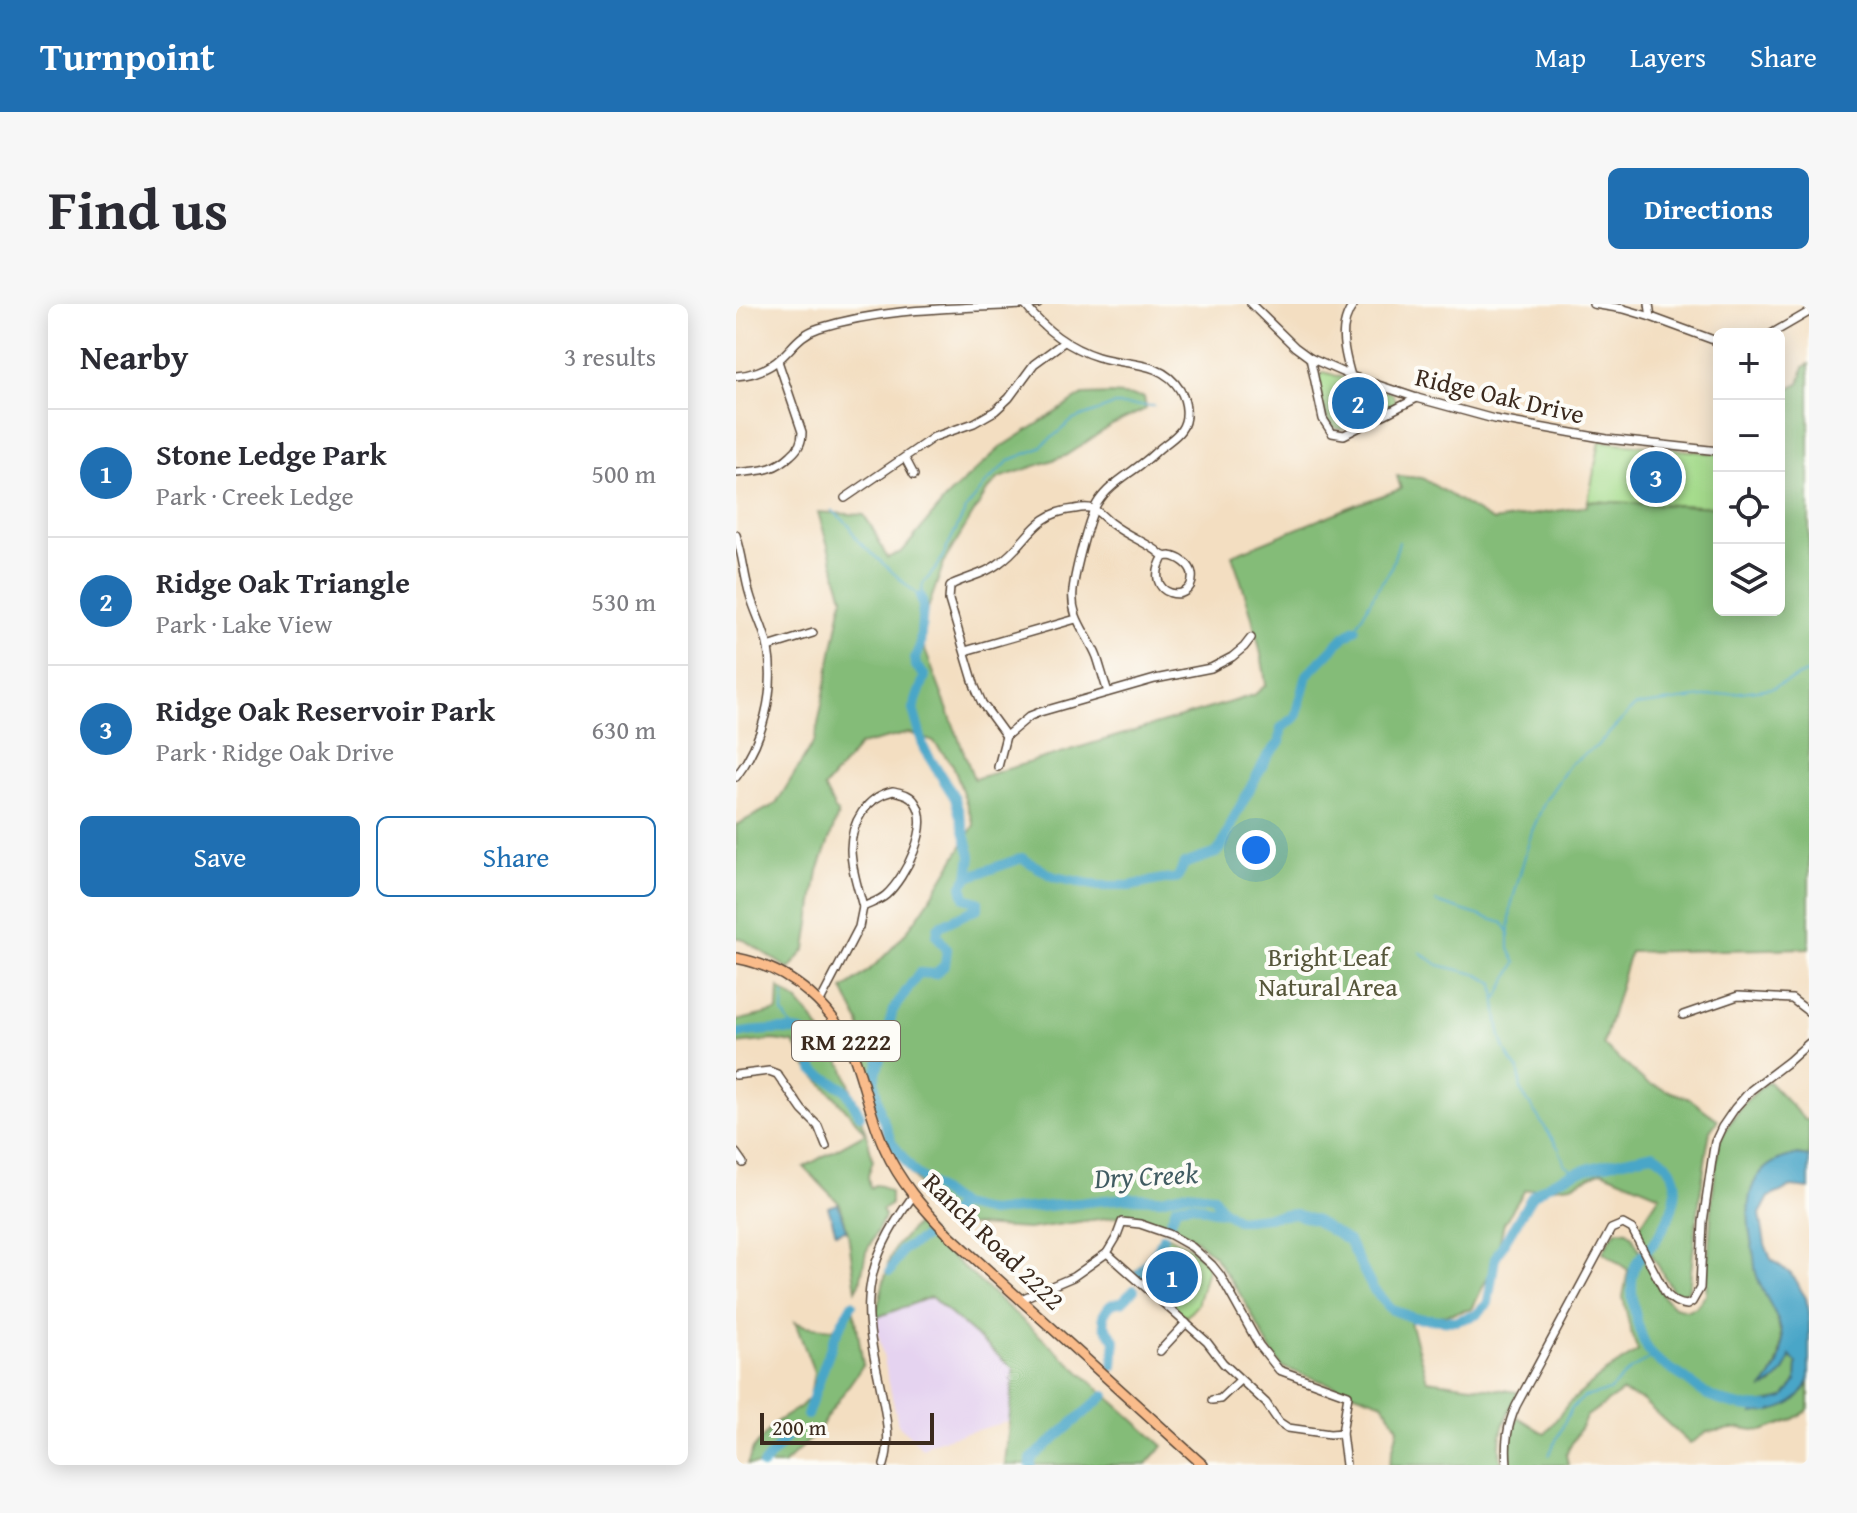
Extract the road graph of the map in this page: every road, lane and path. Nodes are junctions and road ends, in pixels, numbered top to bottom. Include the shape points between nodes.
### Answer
1 (1038, 304) edge
2 (1251, 304) edge
3 (1354, 304) edge
4 (1593, 304) edge
5 (1649, 304) edge
6 (1025, 305) edge
7 (1809, 312) edge
8 (1651, 317) junction
9 (1781, 328) edge
10 (1713, 340) edge
11 (1064, 342) junction
12 (1310, 358) junction
13 (778, 361) junction
14 (736, 376) edge
15 (1351, 376) junction
16 (1417, 398) junction
17 (1713, 450) edge
18 (905, 458) junction
19 (736, 473) edge
20 (914, 475) dead end
21 (845, 498) dead end
22 (1093, 509) junction
23 (736, 535) edge
24 (1164, 556) junction
25 (1076, 619) junction
26 (813, 633) dead end
27 (1251, 638) dead end
28 (768, 647) junction
29 (965, 651) junction
30 (1108, 692) junction
31 (1006, 736) junction
32 (998, 767) dead end
33 (736, 777) edge
34 (863, 907) junction
35 (736, 958) edge
36 (820, 1002) junction
37 (1809, 1012) edge
38 (1683, 1015) dead end
39 (1809, 1043) edge
40 (740, 1074) edge
41 (826, 1146) dead end
42 (736, 1153) edge
43 (743, 1163) dead end
44 (913, 1196) junction
45 (1107, 1253) junction
46 (1021, 1299) junction
47 (1186, 1323) junction
48 (1160, 1351) dead end
49 (1240, 1380) junction
50 (1212, 1400) dead end
51 (1342, 1433) junction
52 (884, 1465) edge
53 (1203, 1465) edge
54 (1346, 1465) edge
55 (1507, 1465) edge

1 - 6 street
2 - 12 street, Ridge Oak Drive
3 - 15 street via 1343,332
4 - 8 street
5 - 8 street
6 - 11 street
6 - 13 street via 919,309 842,322 804,334
7 - 9 street
8 - 10 street
11 - 18 street via 1034,364 995,411 934,437
11 - 22 street via 1102,358 1160,370 1185,400 1180,433 1109,488
12 - 15 street, Ridge Oak Drive
12 - 16 street via 1323,419 1332,433 1355,431
13 - 14 street
13 - 19 street via 801,442 775,468
15 - 16 street, Ridge Oak Drive
16 - 17 street, Ridge Oak Drive via 1494,419 1607,439
18 - 20 street
18 - 21 street
22 - 24 street
22 - 25 street via 1073,591
22 - 29 street via 1051,514 998,564 950,587
23 - 28 street
24 - 24 street via 1158,583 1179,595 1187,590 1192,574 1180,559
25 - 29 street
25 - 30 street
26 - 28 street
27 - 30 street via 1211,668
28 - 33 street via 766,711
29 - 31 street via 982,703
30 - 31 street via 1030,716
31 - 32 street
34 - 34 street via 885,895 914,853 920,821 909,795 893,791 876,796 859,816 851,848
34 - 36 street via 859,927
35 - 36 main road, Ranch Road 2222 / RM 2222 via 797,983
36 - 44 main road, Ranch Road 2222 / RM 2222 via 855,1059 884,1147
37 - 38 street via 1792,999 1738,996
39 - 55 street via 1751,1090 1715,1142 1697,1295 1687,1305 1673,1300 1632,1229 1623,1224 1611,1229 1507,1427
40 - 41 street via 777,1074 818,1126
42 - 43 street
44 - 46 main road, Ranch Road 2222 / RM 2222
44 - 52 street via 881,1249 869,1296 888,1437
45 - 46 street via 1073,1277
45 - 47 street
45 - 51 street via 1122,1222 1169,1234 1192,1247 1220,1275 1279,1370 1348,1395
46 - 53 main road, Ranch Road 2222 / RM 2222
47 - 48 street
47 - 49 street
49 - 50 street
49 - 51 street via 1288,1428
51 - 54 street

